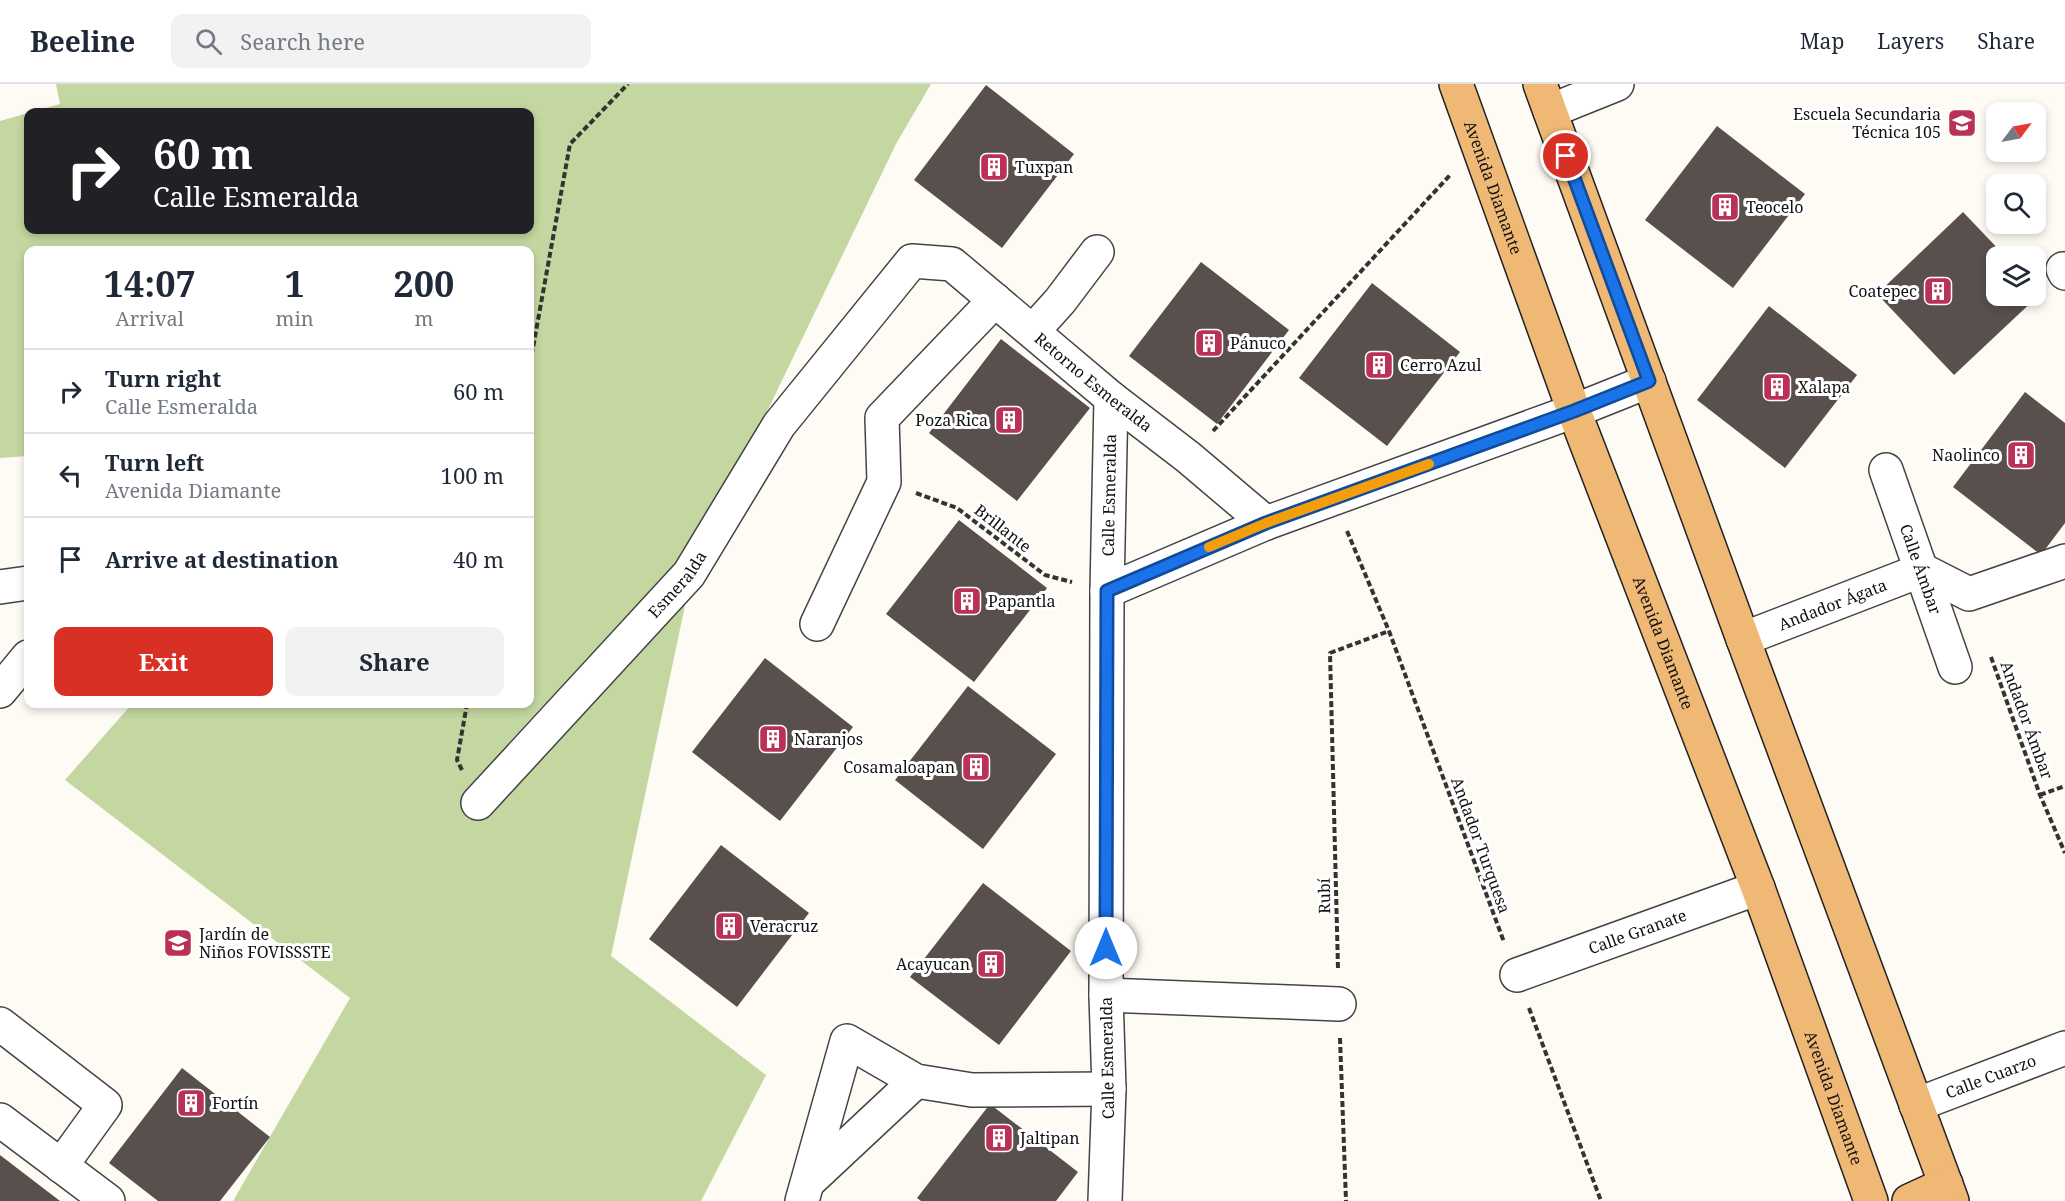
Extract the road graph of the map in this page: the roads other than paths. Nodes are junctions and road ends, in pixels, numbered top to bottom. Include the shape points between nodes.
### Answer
1 (1456, 84) edge
2 (1617, 84) edge
3 (1545, 98) edge
4 (1097, 252) dead end
5 (912, 261) joint
6 (995, 300) junction
7 (1033, 331) junction
8 (1649, 381) junction
9 (1111, 398) junction
10 (1574, 411) junction
11 (1886, 470) dead end
12 (1266, 523) junction
13 (2065, 561) edge
14 (1922, 570) junction
15 (24, 584) edge
16 (0, 587) edge
17 (1107, 591) junction
18 (817, 624) dead end
19 (1743, 639) junction
20 (24, 662) edge
21 (1955, 667) dead end
22 (0, 691) edge
23 (478, 803) road end
24 (1758, 888) junction
25 (1517, 975) road end
26 (1106, 995) junction
27 (1339, 1004) road end
28 (0, 1024) edge
29 (2065, 1048) edge
30 (916, 1081) junction
31 (1109, 1089) junction
32 (1916, 1105) junction
33 (0, 1120) edge
34 (61, 1166) junction
35 (805, 1191) edge
36 (1949, 1193) edge
37 (108, 1201) edge
38 (1105, 1201) edge
39 (1871, 1201) edge
40 (1909, 1201) edge

1 - 10 main road, Avenida Diamante
2 - 3 street
3 - 8 main road
4 - 7 street
5 - 6 street, Retorno Esmeralda via 952,264
5 - 23 street, Esmeralda via 779,425 689,574
6 - 7 street, Retorno Esmeralda
6 - 18 street via 882,418 884,482
7 - 9 street, Retorno Esmeralda
8 - 10 street
8 - 19 main road
9 - 12 street, Retorno Esmeralda
9 - 17 street, Calle Esmeralda
10 - 12 street
10 - 24 main road, Avenida Diamante
11 - 14 street, Calle Ámbar
12 - 17 street
13 - 14 street via 1969,594
14 - 19 street, Andador Ágata
14 - 21 street, Calle Ámbar
15 - 16 street
17 - 26 street, Calle Esmeralda
19 - 32 main road
20 - 22 street
24 - 25 street, Calle Granate
24 - 39 main road, Avenida Diamante
26 - 27 street
26 - 31 street, Calle Esmeralda
28 - 34 street via 105,1105
29 - 32 street, Calle Cuarzo
30 - 31 street via 972,1090
30 - 35 street
30 - 35 street via 847,1041
31 - 38 street, Calle Esmeralda
32 - 36 main road
33 - 34 street
34 - 37 street
36 - 40 main road

